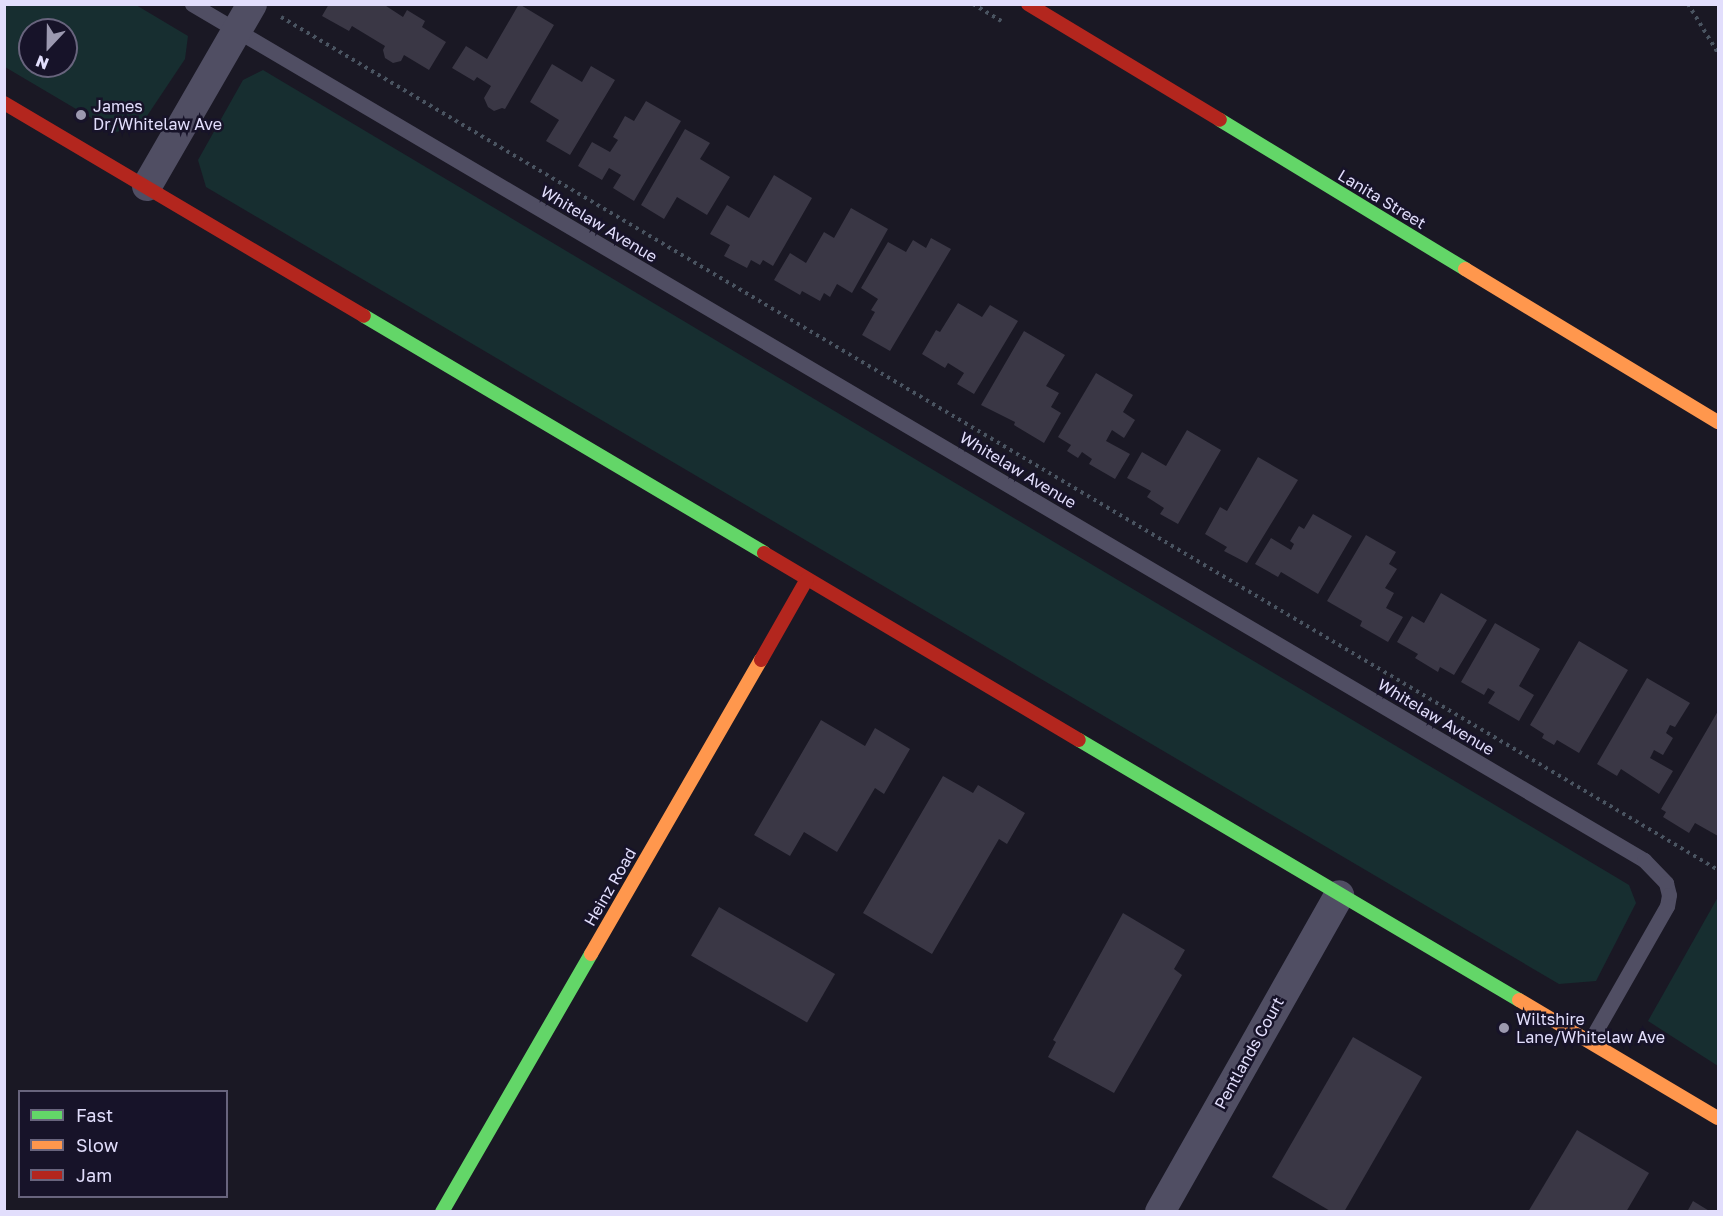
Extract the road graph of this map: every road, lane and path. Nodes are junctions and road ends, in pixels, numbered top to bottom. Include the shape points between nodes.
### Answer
1 (192, 4) edge
2 (252, 4) edge
3 (1028, 4) edge
4 (1688, 4) edge
5 (281, 17) dead end
6 (236, 31) junction
7 (1719, 53) edge
8 (4, 103) edge
9 (147, 186) junction
10 (1719, 422) edge
11 (807, 579) junction
12 (1719, 870) edge
13 (1339, 895) junction
14 (1590, 1041) junction
15 (1719, 1118) edge
16 (442, 1212) edge
17 (1160, 1212) edge

1 - 6 lane, Whitelaw Avenue
2 - 6 street
3 - 10 street, Lanita Street
4 - 7 path
5 - 12 path
6 - 9 street
6 - 14 lane, Whitelaw Avenue via 1644,860 1666,884 1667,906
8 - 9 street
9 - 11 street
11 - 13 street
11 - 16 street, Heinz Road
13 - 14 street
13 - 17 street, Pentlands Court
14 - 15 street

